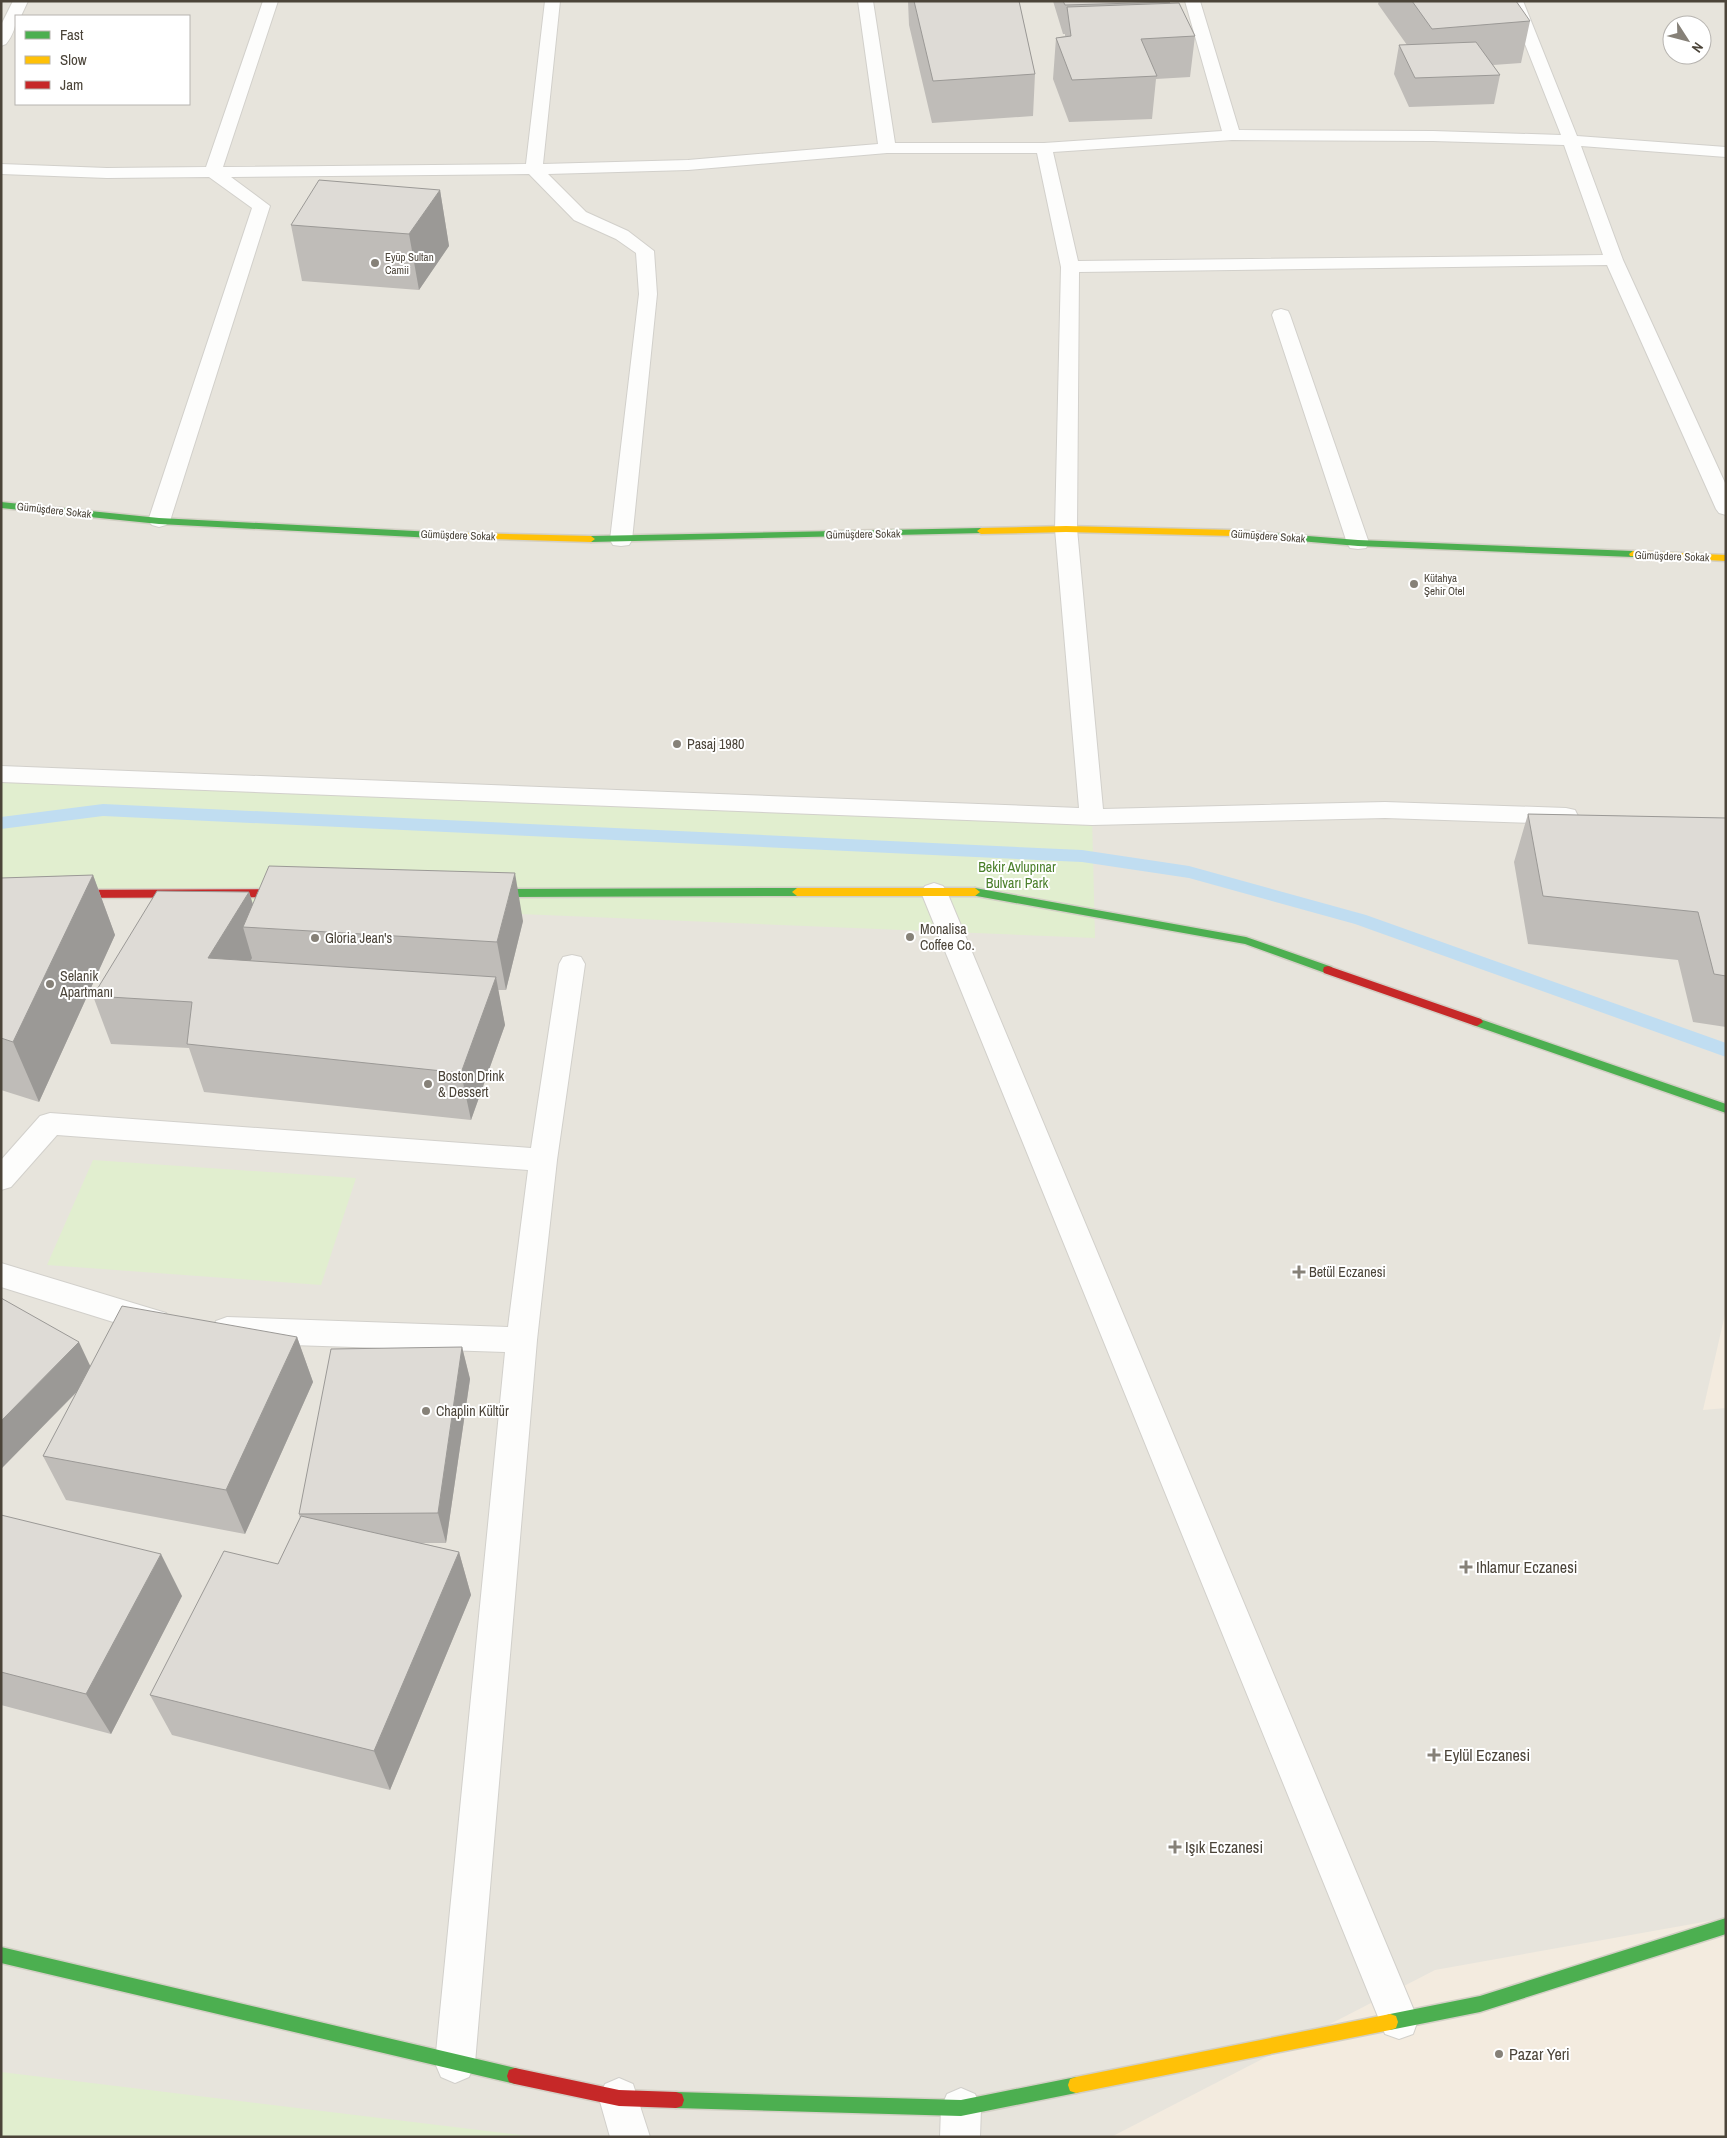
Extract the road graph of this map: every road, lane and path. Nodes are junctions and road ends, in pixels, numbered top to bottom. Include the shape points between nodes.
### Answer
1 (22, 1) edge
2 (271, 1) edge
3 (553, 1) edge
4 (865, 1) edge
5 (1192, 1) edge
6 (1514, 1) edge
7 (1, 40) edge
8 (1232, 135) junction
9 (1571, 140) junction
10 (887, 148) junction
11 (1044, 148) junction
12 (1726, 152) edge
13 (1, 169) edge
14 (534, 170) junction
15 (213, 172) junction
16 (1614, 260) junction
17 (1070, 267) junction
18 (1282, 315) dead end
19 (1, 505) edge
20 (1726, 509) edge
21 (160, 521) junction
22 (1066, 529) junction
23 (622, 540) junction
24 (1358, 543) junction
25 (1726, 558) edge
26 (1, 774) edge
27 (1092, 817) junction
28 (1589, 817) edge
29 (934, 892) junction
30 (306, 893) edge
31 (464, 893) edge
32 (1, 902) edge
33 (572, 964) dead end
34 (1726, 1109) edge
35 (543, 1160) junction
36 (1, 1179) edge
37 (1, 1275) edge
38 (522, 1340) junction
39 (1726, 1926) edge
40 (1, 1955) edge
41 (1399, 2020) junction
42 (455, 2063) junction
43 (619, 2098) junction
44 (961, 2122) edge
45 (630, 2137) edge

1 - 7 street
2 - 15 street
3 - 14 street
4 - 10 street
5 - 8 street
6 - 9 street
8 - 9 street
8 - 11 street
9 - 12 street
9 - 16 street
10 - 11 street
10 - 14 street via 688,166
11 - 17 street
13 - 15 street
14 - 15 street
14 - 23 street via 580,216 622,235 645,250 648,294
15 - 21 street via 261,206
16 - 17 street
16 - 20 street
17 - 22 street
18 - 24 street
19 - 21 street, Gümüşdere Sokak
21 - 23 street, Gümüşdere Sokak via 456,536
22 - 23 street, Gümüşdere Sokak
22 - 24 street, Gümüşdere Sokak via 1233,533
22 - 27 street
24 - 25 street, Gümüşdere Sokak
26 - 27 street
27 - 28 street via 1385,810
29 - 31 street
29 - 34 street via 967,891 1246,941
29 - 41 street
30 - 32 street via 39,894
33 - 35 street
35 - 36 street via 50,1124
35 - 38 street
37 - 38 street via 176,1328
38 - 42 street
39 - 41 street via 1480,2004
40 - 42 street
41 - 44 street
42 - 43 street
43 - 44 street
43 - 45 street

